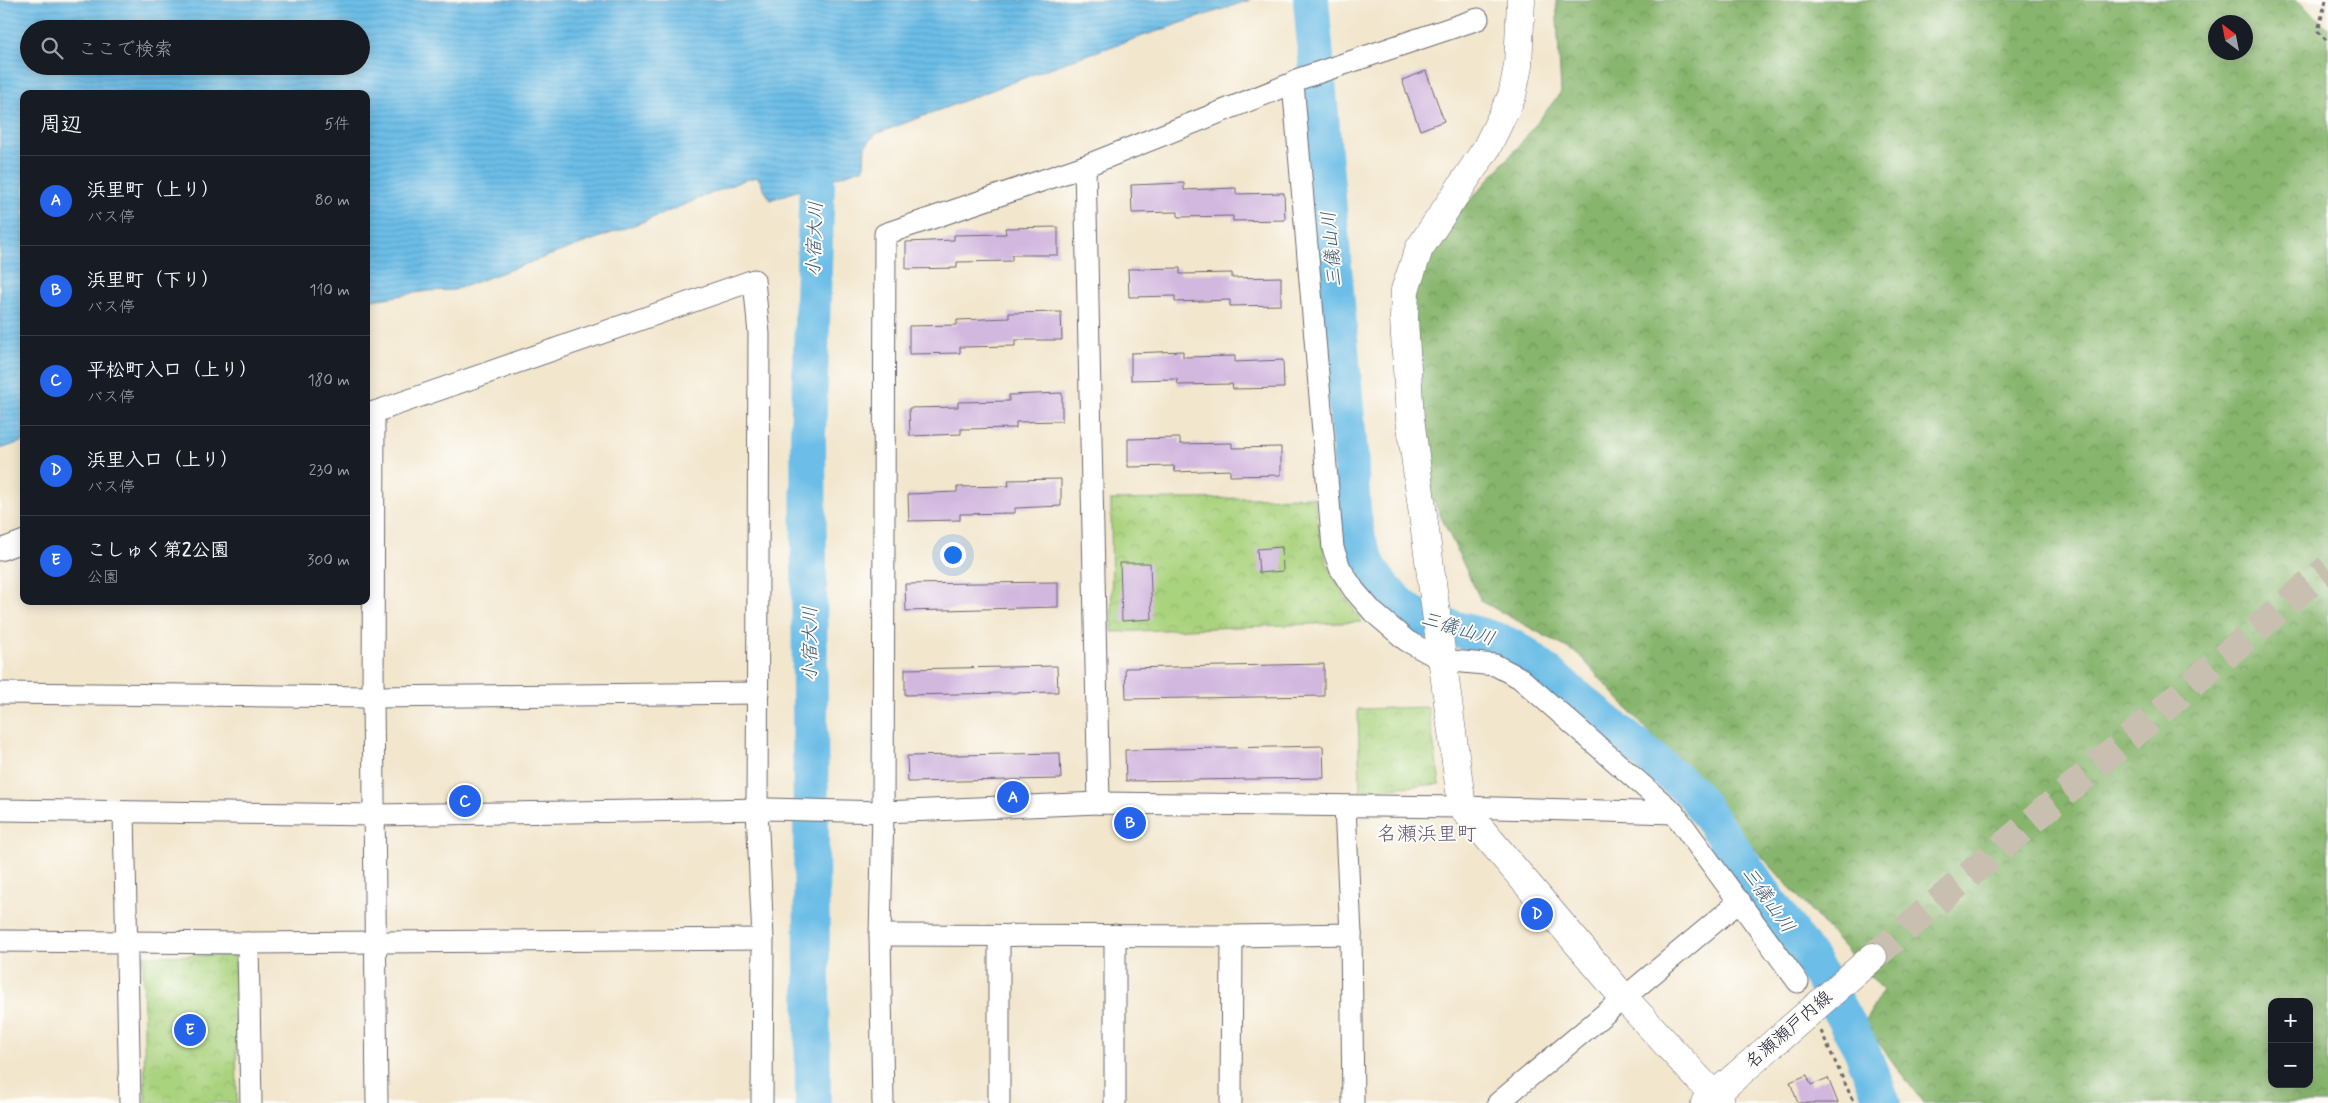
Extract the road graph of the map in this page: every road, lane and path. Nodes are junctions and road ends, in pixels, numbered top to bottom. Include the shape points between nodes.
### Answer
1 (1520, 0) edge
2 (2326, 0) edge
3 (1478, 19) dead end
4 (2328, 42) edge
5 (1296, 81) junction
6 (1085, 166) junction
7 (370, 414) edge
8 (20, 542) edge
9 (0, 550) edge
10 (1441, 655) junction
11 (758, 693) junction
12 (0, 694) edge
13 (373, 697) junction
14 (1099, 803) junction
15 (1345, 807) junction
16 (1462, 807) junction
17 (0, 810) edge
18 (763, 810) junction
19 (876, 811) junction
20 (124, 812) junction
21 (1674, 813) junction
22 (375, 814) junction
23 (1740, 901) junction
24 (1351, 934) junction
25 (880, 935) junction
26 (1115, 935) junction
27 (999, 936) junction
28 (1232, 936) junction
29 (763, 939) junction
30 (0, 942) edge
31 (126, 942) junction
32 (377, 942) junction
33 (248, 943) junction
34 (1872, 957) tunnel mouth
35 (1798, 982) dead end
36 (1624, 998) junction
37 (1813, 1009) junction
38 (1713, 1100) edge
39 (130, 1103) edge
40 (251, 1103) edge
41 (378, 1103) edge
42 (762, 1103) edge
43 (883, 1103) edge
44 (999, 1103) edge
45 (1115, 1103) edge
46 (1231, 1103) edge
47 (1353, 1103) edge
48 (1498, 1103) edge
49 (1854, 1103) edge

1 - 10 street via 1518,66 1512,96 1486,149 1419,249 1405,290 1410,418
2 - 4 path via 2318,31
3 - 5 street
5 - 6 street
5 - 10 street via 1333,548 1340,568 1373,612 1406,641
6 - 14 street
6 - 19 street via 885,234
7 - 11 street via 754,280 759,334
7 - 13 street
8 - 9 street
10 - 16 street
10 - 21 street via 1495,665 1520,678
11 - 13 street
11 - 18 street
12 - 13 street
13 - 22 street
14 - 15 street
14 - 19 street
15 - 16 street
15 - 24 street
16 - 21 street
16 - 36 street
17 - 20 street
18 - 19 street
18 - 22 street
18 - 29 street
19 - 25 street
20 - 22 street
20 - 31 street
21 - 23 street
22 - 32 street
23 - 35 street
23 - 36 street
24 - 28 street
24 - 47 street
25 - 27 street
25 - 43 street
26 - 27 street
26 - 28 street
26 - 45 street
27 - 44 street
28 - 46 street
29 - 32 street
29 - 42 street
30 - 31 street
31 - 33 street
31 - 39 street
32 - 33 street
32 - 41 street
33 - 40 street
34 - 37 street, 名瀬瀬戸内線
36 - 38 street
36 - 48 street
37 - 38 street, 名瀬瀬戸内線
37 - 49 path

